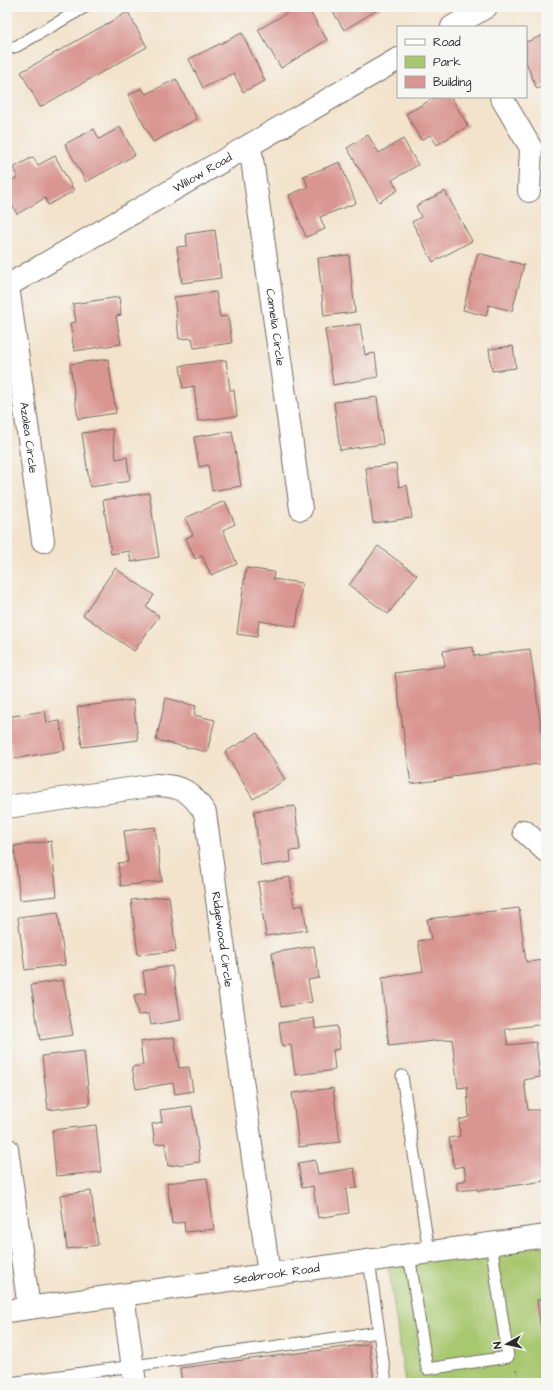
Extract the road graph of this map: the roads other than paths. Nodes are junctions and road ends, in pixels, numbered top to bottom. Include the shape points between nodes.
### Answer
1 (85, 7) edge
2 (486, 7) edge
3 (457, 26) edge
4 (7, 49) edge
5 (397, 59) edge
6 (502, 98) edge
7 (250, 145) junction
8 (529, 191) dead end
9 (7, 286) edge
10 (300, 509) dead end
11 (43, 541) dead end
12 (7, 808) edge
13 (524, 831) dead end
14 (546, 851) edge
15 (402, 1076) dead end
16 (7, 1149) edge
17 (546, 1236) edge
18 (491, 1243) junction
19 (419, 1253) junction
20 (369, 1260) junction
21 (269, 1274) junction
22 (123, 1295) junction
23 (28, 1308) junction
24 (7, 1311) edge
25 (379, 1332) junction
26 (134, 1375) edge
27 (10, 1383) edge
28 (386, 1383) edge

1 - 4 lane via 17,46
2 - 3 street
5 - 7 street, Willow Road
6 - 8 street via 531,148
7 - 9 street, Willow Road
7 - 10 street, Camelia Circle
9 - 11 street, Azalea Circle
12 - 21 street, Ridgewood Circle via 156,785 172,786 185,791 197,800 205,813
13 - 14 street
15 - 19 lane
16 - 23 street
17 - 18 street, Seabrook Road
18 - 19 street, Seabrook Road
18 - 19 lane via 508,1357 426,1369
19 - 20 street, Seabrook Road
20 - 21 street, Seabrook Road
20 - 25 lane
21 - 22 street, Seabrook Road
22 - 23 street, Seabrook Road
22 - 26 street
23 - 24 street, Seabrook Road
25 - 26 lane
25 - 28 lane
26 - 27 lane

